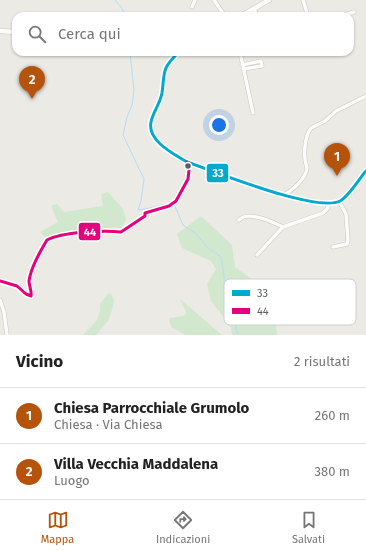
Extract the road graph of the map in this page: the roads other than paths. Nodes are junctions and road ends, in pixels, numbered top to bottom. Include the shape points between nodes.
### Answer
1 (194, 0) edge
2 (214, 0) edge
3 (269, 0) edge
4 (303, 0) edge
5 (192, 7) dead end
6 (252, 10) junction
7 (222, 12) edge
8 (248, 12) edge
9 (255, 12) edge
10 (307, 12) edge
11 (0, 31) edge
12 (12, 32) edge
13 (175, 56) edge
14 (241, 56) edge
15 (242, 65) junction
16 (243, 70) junction
17 (366, 96) edge
18 (252, 113) dead end
19 (186, 162) junction
20 (366, 171) edge
21 (284, 195) junction
22 (339, 201) junction
23 (329, 204) junction
24 (239, 220) dead end
25 (283, 227) junction
26 (334, 247) dead end
27 (257, 255) dead end
28 (0, 281) edge
29 (0, 300) edge
30 (7, 335) edge

1 - 5 street
2 - 7 street
3 - 6 main road
4 - 10 street
6 - 8 main road
6 - 9 street
11 - 12 main road
13 - 19 street via 165,68 162,95 150,123 154,137
14 - 15 street
15 - 16 street
15 - 16 street via 261,61 262,66
16 - 18 street
17 - 21 street via 336,111 325,121 311,128 306,140 307,168 303,177
19 - 21 street
19 - 28 street via 189,170 188,179 176,201 169,206 145,212 145,216 122,232 63,234 47,240 30,275 32,295 29,296 20,288
20 - 22 street
21 - 23 street
22 - 23 street
22 - 26 street via 346,214 348,241 345,245
23 - 25 street via 323,213
24 - 25 street via 245,216 256,217
25 - 27 street
29 - 30 street

